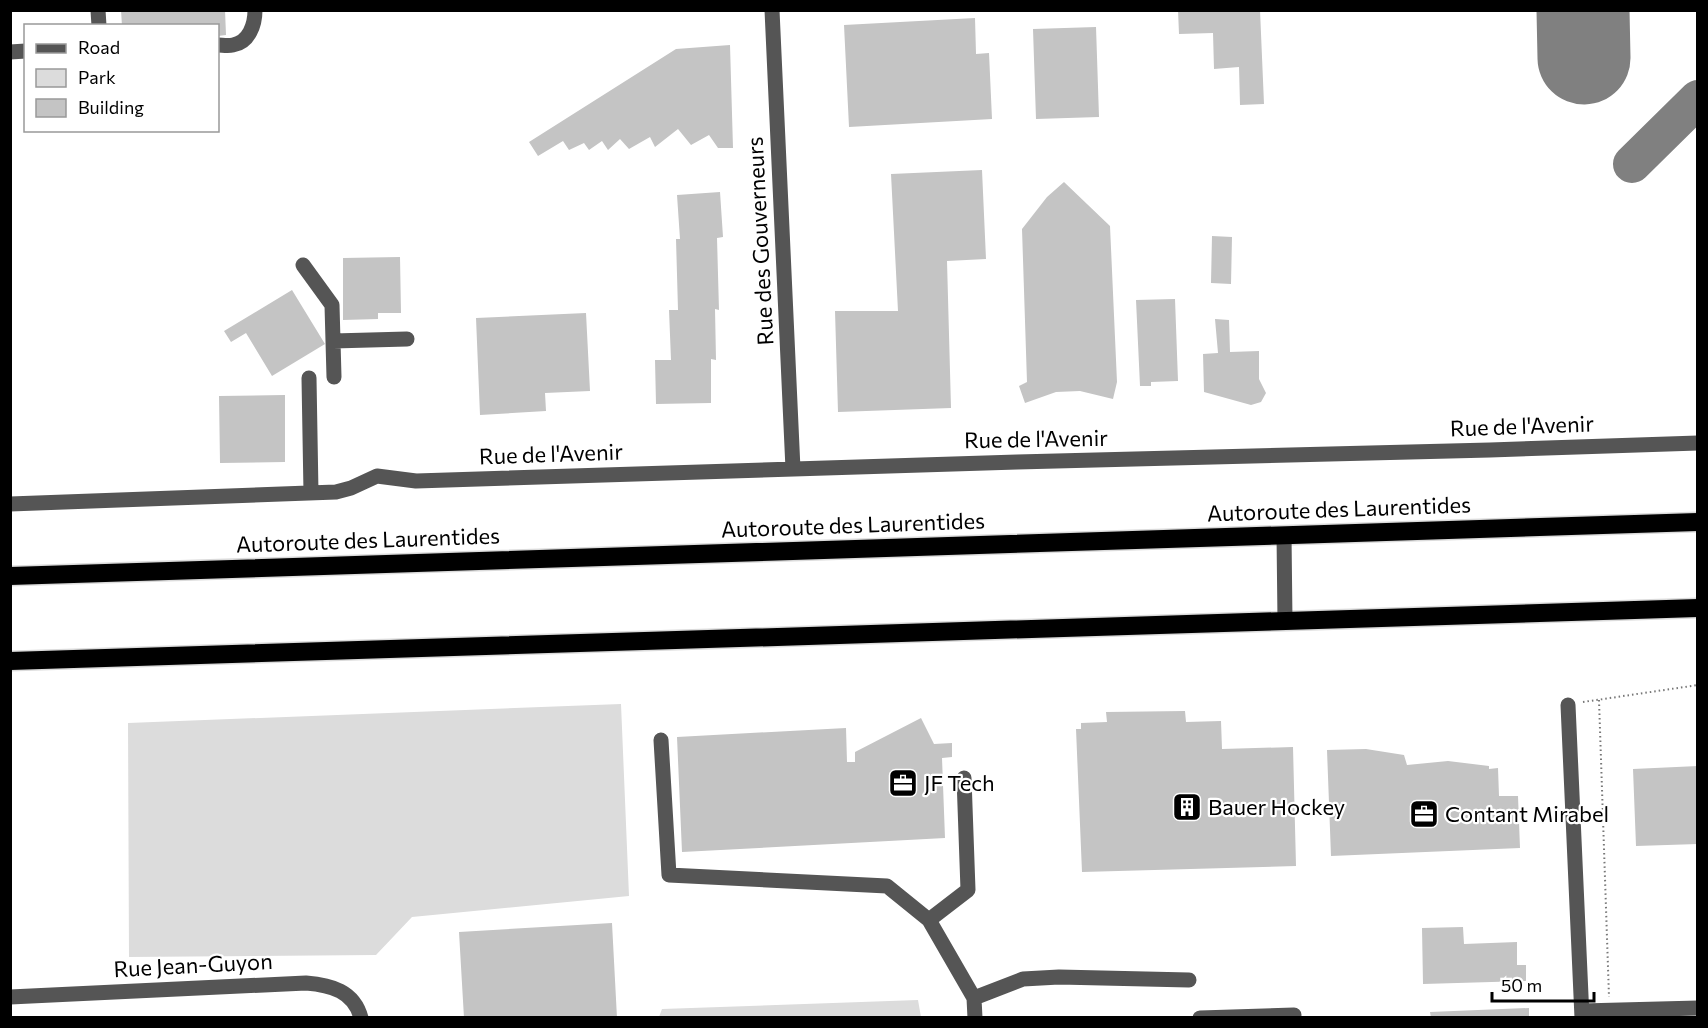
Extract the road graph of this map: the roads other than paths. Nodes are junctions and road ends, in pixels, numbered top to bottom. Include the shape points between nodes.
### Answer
1 (255, 10) edge
2 (772, 10) edge
3 (219, 45) edge
4 (303, 265) dead end
5 (407, 339) dead end
6 (333, 341) junction
7 (334, 377) dead end
8 (309, 378) dead end
9 (1698, 443) edge
10 (793, 469) junction
11 (312, 493) junction
12 (10, 504) edge
13 (1698, 522) edge
14 (1284, 535) junction
15 (10, 576) edge
16 (1698, 608) edge
17 (1286, 621) junction
18 (10, 661) edge
19 (1568, 705) road end
20 (661, 740) dead end
21 (964, 778) dead end
22 (929, 920) junction
23 (1189, 980) dead end
24 (10, 997) edge
25 (974, 998) junction
26 (1698, 1008) edge
27 (1582, 1014) edge
28 (1294, 1015) dead end
29 (361, 1017) edge
30 (975, 1017) edge
31 (1200, 1017) edge

1 - 3 street via 248,37 234,45
2 - 10 street, Rue des Gouverneurs
4 - 6 street via 332,305
5 - 6 street
6 - 7 street
8 - 11 street
9 - 10 street, Rue de l'Avenir
10 - 11 street, Rue de l'Avenir via 416,481 377,476 344,490
11 - 12 street
13 - 14 highway, Autoroute des Laurentides
14 - 15 highway, Autoroute des Laurentides
14 - 17 street
16 - 17 highway
17 - 18 highway
19 - 27 street
20 - 22 street via 669,875 887,886
21 - 22 street via 968,890
22 - 25 street
23 - 25 street via 1023,979
24 - 29 street, Rue Jean-Guyon via 306,983 342,991 356,1004
25 - 30 street
26 - 27 street
28 - 31 street

